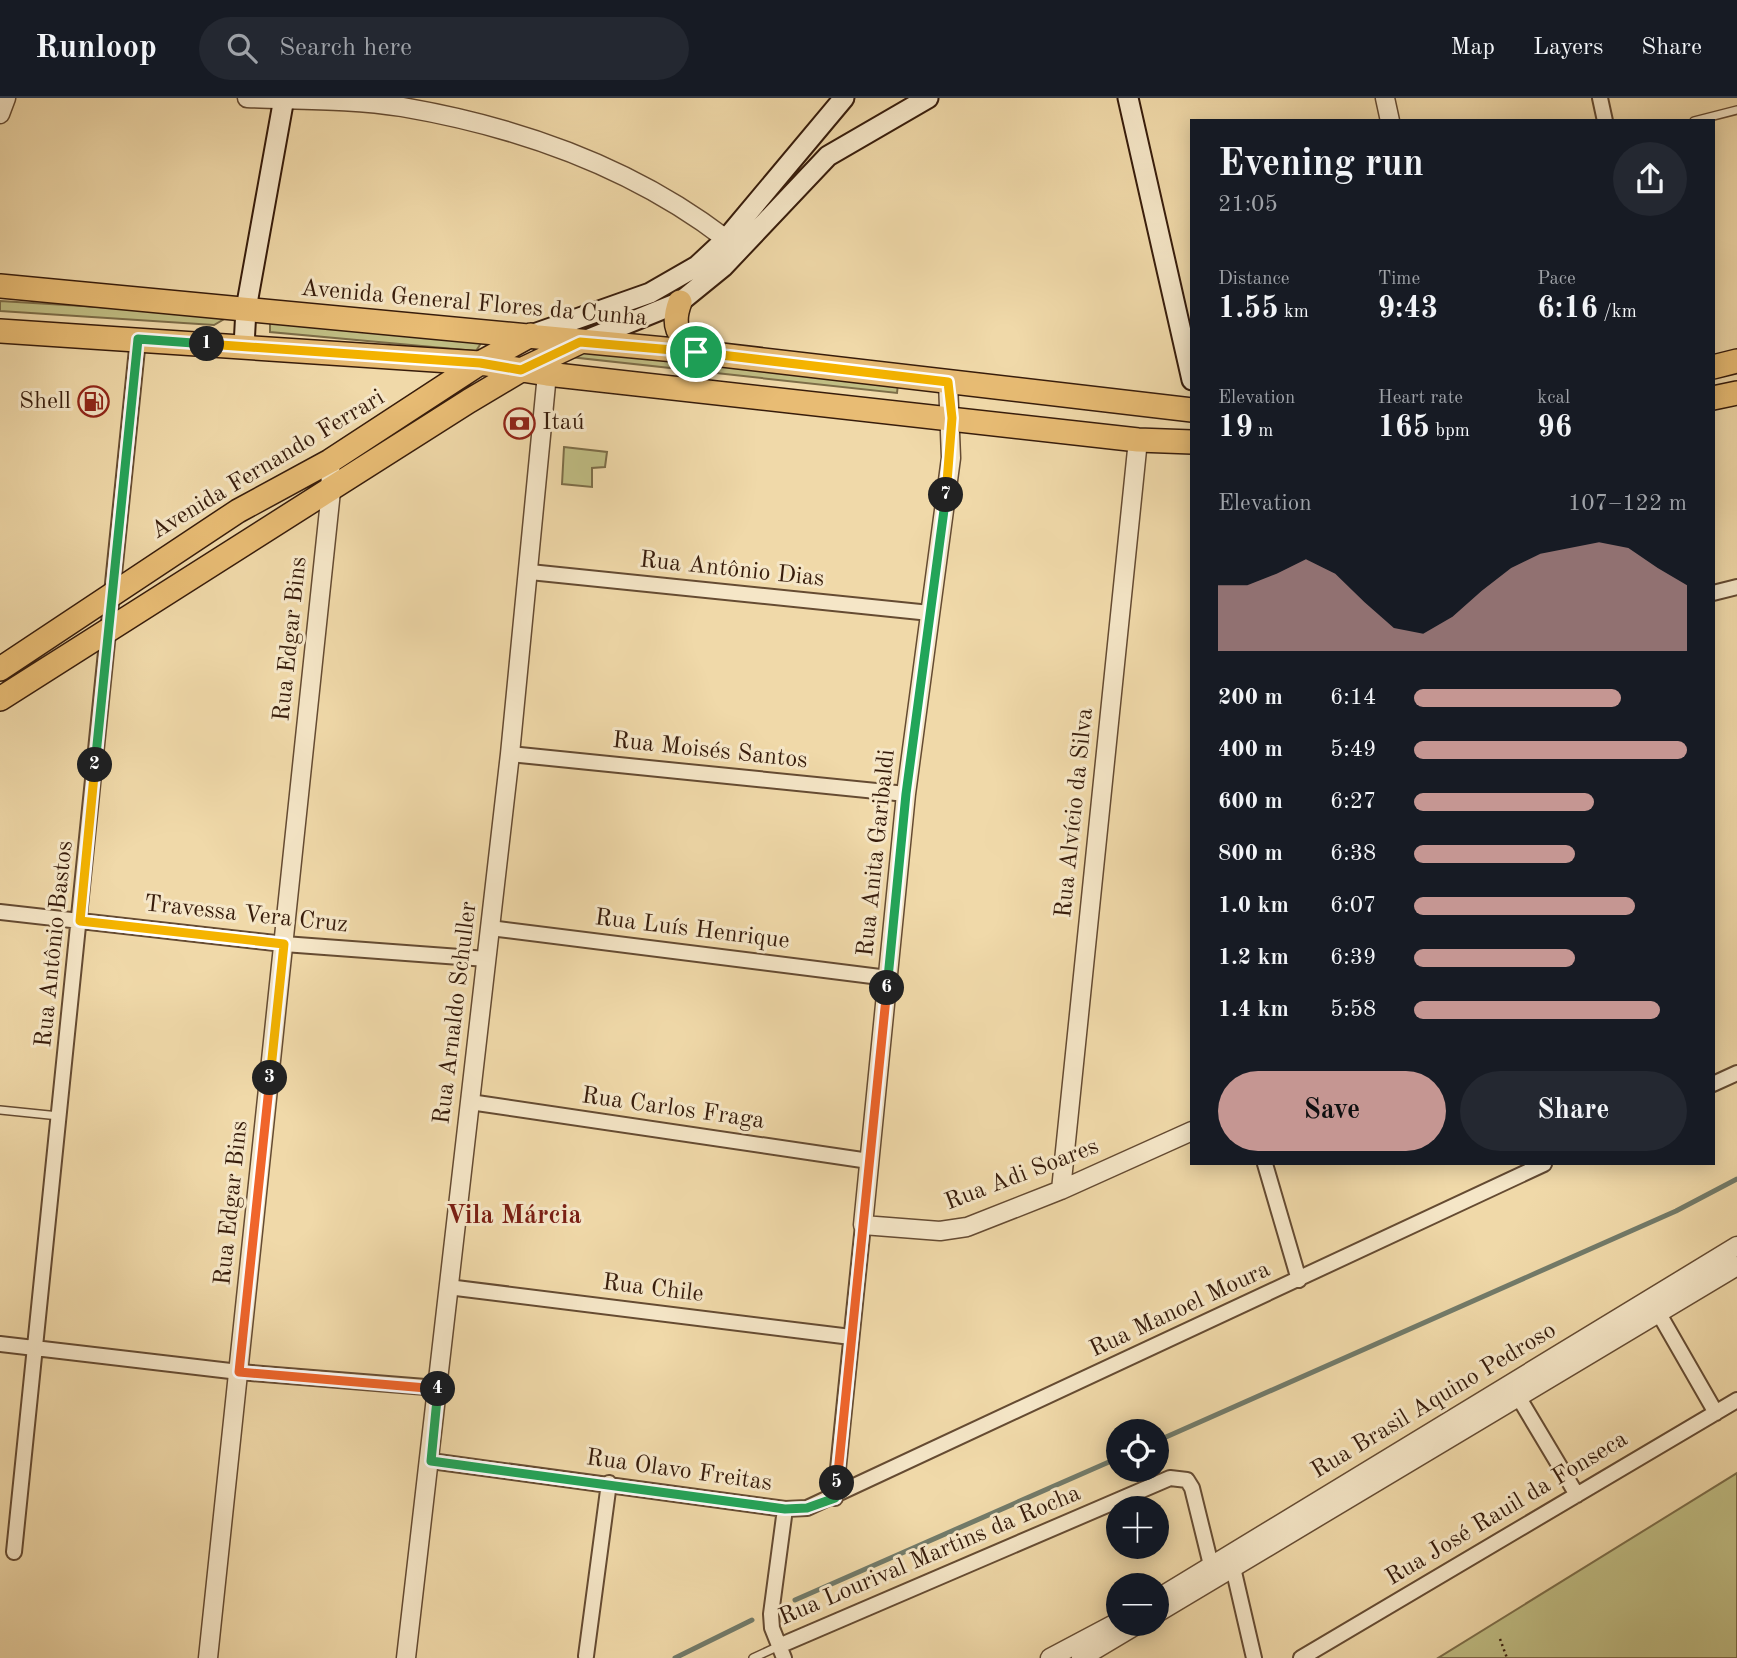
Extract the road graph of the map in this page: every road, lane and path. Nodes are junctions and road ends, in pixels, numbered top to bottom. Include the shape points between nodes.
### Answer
1 (6, 98) edge
2 (247, 98) edge
3 (928, 98) edge
4 (1128, 98) edge
5 (1385, 98) edge
6 (1600, 98) edge
7 (284, 99) edge
8 (841, 99) edge
9 (1737, 110) edge
10 (0, 114) edge
11 (1390, 119) edge
12 (1605, 119) edge
13 (1702, 119) edge
14 (726, 239) junction
15 (0, 286) edge
16 (680, 302) junction
17 (246, 309) junction
18 (0, 331) edge
19 (531, 335) junction
20 (138, 339) junction
21 (580, 342) junction
22 (244, 346) junction
23 (696, 352) junction
24 (480, 363) junction
25 (1727, 363) edge
26 (521, 370) junction
27 (1190, 371) edge
28 (547, 374) junction
29 (948, 382) junction
30 (1737, 386) edge
31 (1737, 393) edge
32 (1715, 398) edge
33 (1190, 410) edge
34 (952, 418) junction
35 (1138, 440) junction
36 (1190, 442) edge
37 (330, 461) junction
38 (331, 491) junction
39 (530, 572) junction
40 (1737, 587) edge
41 (113, 592) junction
42 (1715, 592) edge
43 (930, 613) junction
44 (108, 628) junction
45 (0, 669) edge
46 (0, 699) edge
47 (510, 754) junction
48 (906, 794) junction
49 (0, 912) edge
50 (80, 921) junction
51 (490, 928) junction
52 (284, 944) junction
53 (487, 959) junction
54 (888, 978) junction
55 (1737, 1073) edge
56 (1715, 1081) edge
57 (470, 1102) junction
58 (0, 1111) edge
59 (60, 1116) junction
60 (1190, 1132) edge
61 (869, 1161) junction
62 (1265, 1165) edge
63 (1542, 1165) edge
64 (1061, 1190) junction
65 (863, 1225) junction
66 (1737, 1246) edge
67 (1737, 1266) edge
68 (1299, 1280) junction
69 (448, 1287) junction
70 (1658, 1312) junction
71 (851, 1336) junction
72 (0, 1344) edge
73 (36, 1348) junction
74 (239, 1372) junction
75 (438, 1388) junction
76 (1514, 1389) junction
77 (1737, 1400) edge
78 (1716, 1413) junction
79 (431, 1461) junction
80 (609, 1483) junction
81 (1577, 1495) junction
82 (835, 1498) junction
83 (785, 1509) junction
84 (14, 1552) dead end
85 (1231, 1561) junction
86 (1212, 1565) junction
87 (1169, 1592) edge
88 (1169, 1605) edge
89 (1106, 1631) edge
90 (1113, 1636) edge
91 (1500, 1639) dead end
92 (781, 1652) edge
93 (1073, 1655) edge
94 (586, 1656) edge
95 (208, 1658) edge
96 (406, 1658) edge
97 (753, 1658) edge
98 (1050, 1658) edge
99 (1254, 1658) edge
100 (1301, 1658) edge
101 (1507, 1658) edge

1 - 10 street
2 - 7 street
3 - 16 main road via 828,156 723,267
4 - 27 main road
5 - 11 street
6 - 12 street
7 - 14 street via 400,107 545,143 615,169
7 - 17 main road
8 - 14 main road
9 - 13 lane
14 - 19 main road via 697,267 671,283
15 - 17 main road, Avenida General Flores da Cunha
16 - 21 main road
16 - 23 main road via 676,328
17 - 19 main road, Avenida General Flores da Cunha
17 - 22 main road
18 - 20 main road
19 - 21 main road, Avenida General Flores da Cunha
19 - 24 main road, Avenida Fernando Ferrari
20 - 22 main road
20 - 41 street, Rua Antônio Bastos
21 - 23 main road, Avenida General Flores da Cunha
21 - 26 main road
22 - 24 main road
23 - 29 main road, Avenida General Flores da Cunha
24 - 26 main road
24 - 37 main road, Avenida Fernando Ferrari
25 - 30 street
26 - 28 main road
26 - 38 main road
28 - 34 main road
28 - 39 street, Rua Arnaldo Schuller
29 - 33 main road, Avenida General Flores da Cunha
29 - 34 street, Rua Anita Garibaldi
31 - 32 main road
34 - 35 main road
34 - 43 street, Rua Anita Garibaldi
35 - 36 main road
35 - 64 street, Rua Alvício da Silva
37 - 38 street, Rua Edgar Bins
37 - 41 main road, Avenida Fernando Ferrari via 238,511
38 - 44 main road
38 - 52 street, Rua Edgar Bins
39 - 43 street, Rua Antônio Dias
39 - 47 street, Rua Arnaldo Schuller
40 - 42 street
41 - 44 street, Rua Antônio Bastos
41 - 45 main road, Avenida Fernando Ferrari
43 - 48 street, Rua Anita Garibaldi
44 - 46 main road
44 - 50 street, Rua Antônio Bastos
47 - 48 street, Rua Moisés Santos
47 - 51 street, Rua Arnaldo Schuller
48 - 54 street, Rua Anita Garibaldi
49 - 50 street, Travessa Vera Cruz
50 - 52 street, Travessa Vera Cruz
50 - 59 street, Rua Antônio Bastos
51 - 53 street, Rua Arnaldo Schuller
51 - 54 street, Rua Luís Henrique
52 - 53 street, Travessa Vera Cruz
52 - 74 street, Rua Edgar Bins
53 - 57 street, Rua Arnaldo Schuller
54 - 61 street, Rua Anita Garibaldi
55 - 56 street
57 - 61 street, Rua Carlos Fraga
57 - 69 street, Rua Arnaldo Schuller
58 - 59 lane
59 - 73 street, Rua Antônio Bastos
60 - 64 street, Rua Adi Soares
61 - 65 street, Rua Anita Garibaldi
62 - 68 street
63 - 68 street, Rua Manoel Moura
64 - 65 street, Rua Adi Soares via 953,1230
65 - 71 street, Rua Anita Garibaldi
66 - 76 street, Rua Brasil Aquino Pedroso
67 - 70 street, Rua Brasil Aquino Pedroso
68 - 82 street, Rua Manoel Moura
69 - 71 street, Rua Chile
69 - 75 street, Rua Arnaldo Schuller
70 - 76 street, Rua Brasil Aquino Pedroso
70 - 78 street
71 - 82 street, Rua Anita Garibaldi
72 - 73 street
73 - 74 street
73 - 84 street, Rua Antônio Bastos
74 - 75 street
74 - 95 street, Rua Edgar Bins
75 - 79 street, Rua Arnaldo Schuller
76 - 81 street
76 - 85 street, Rua Brasil Aquino Pedroso
77 - 78 street, Rua José Rauil da Fonseca
78 - 81 street, Rua José Rauil da Fonseca
79 - 80 street, Rua Olavo Freitas
79 - 96 street, Rua Arnaldo Schuller
80 - 83 street, Rua Olavo Freitas
80 - 94 street
81 - 100 street, Rua José Rauil da Fonseca
82 - 83 street, Rua Olavo Freitas via 807,1508
83 - 92 street via 771,1614
85 - 86 street, Rua Brasil Aquino Pedroso
85 - 88 street, Rua Brasil Aquino Pedroso
85 - 99 street
86 - 87 street, Rua Brasil Aquino Pedroso
86 - 92 street, Rua Lourival Martins da Rocha via 1192,1488 1178,1477
89 - 93 street
90 - 93 street
91 - 101 path
92 - 97 lane
93 - 98 street

